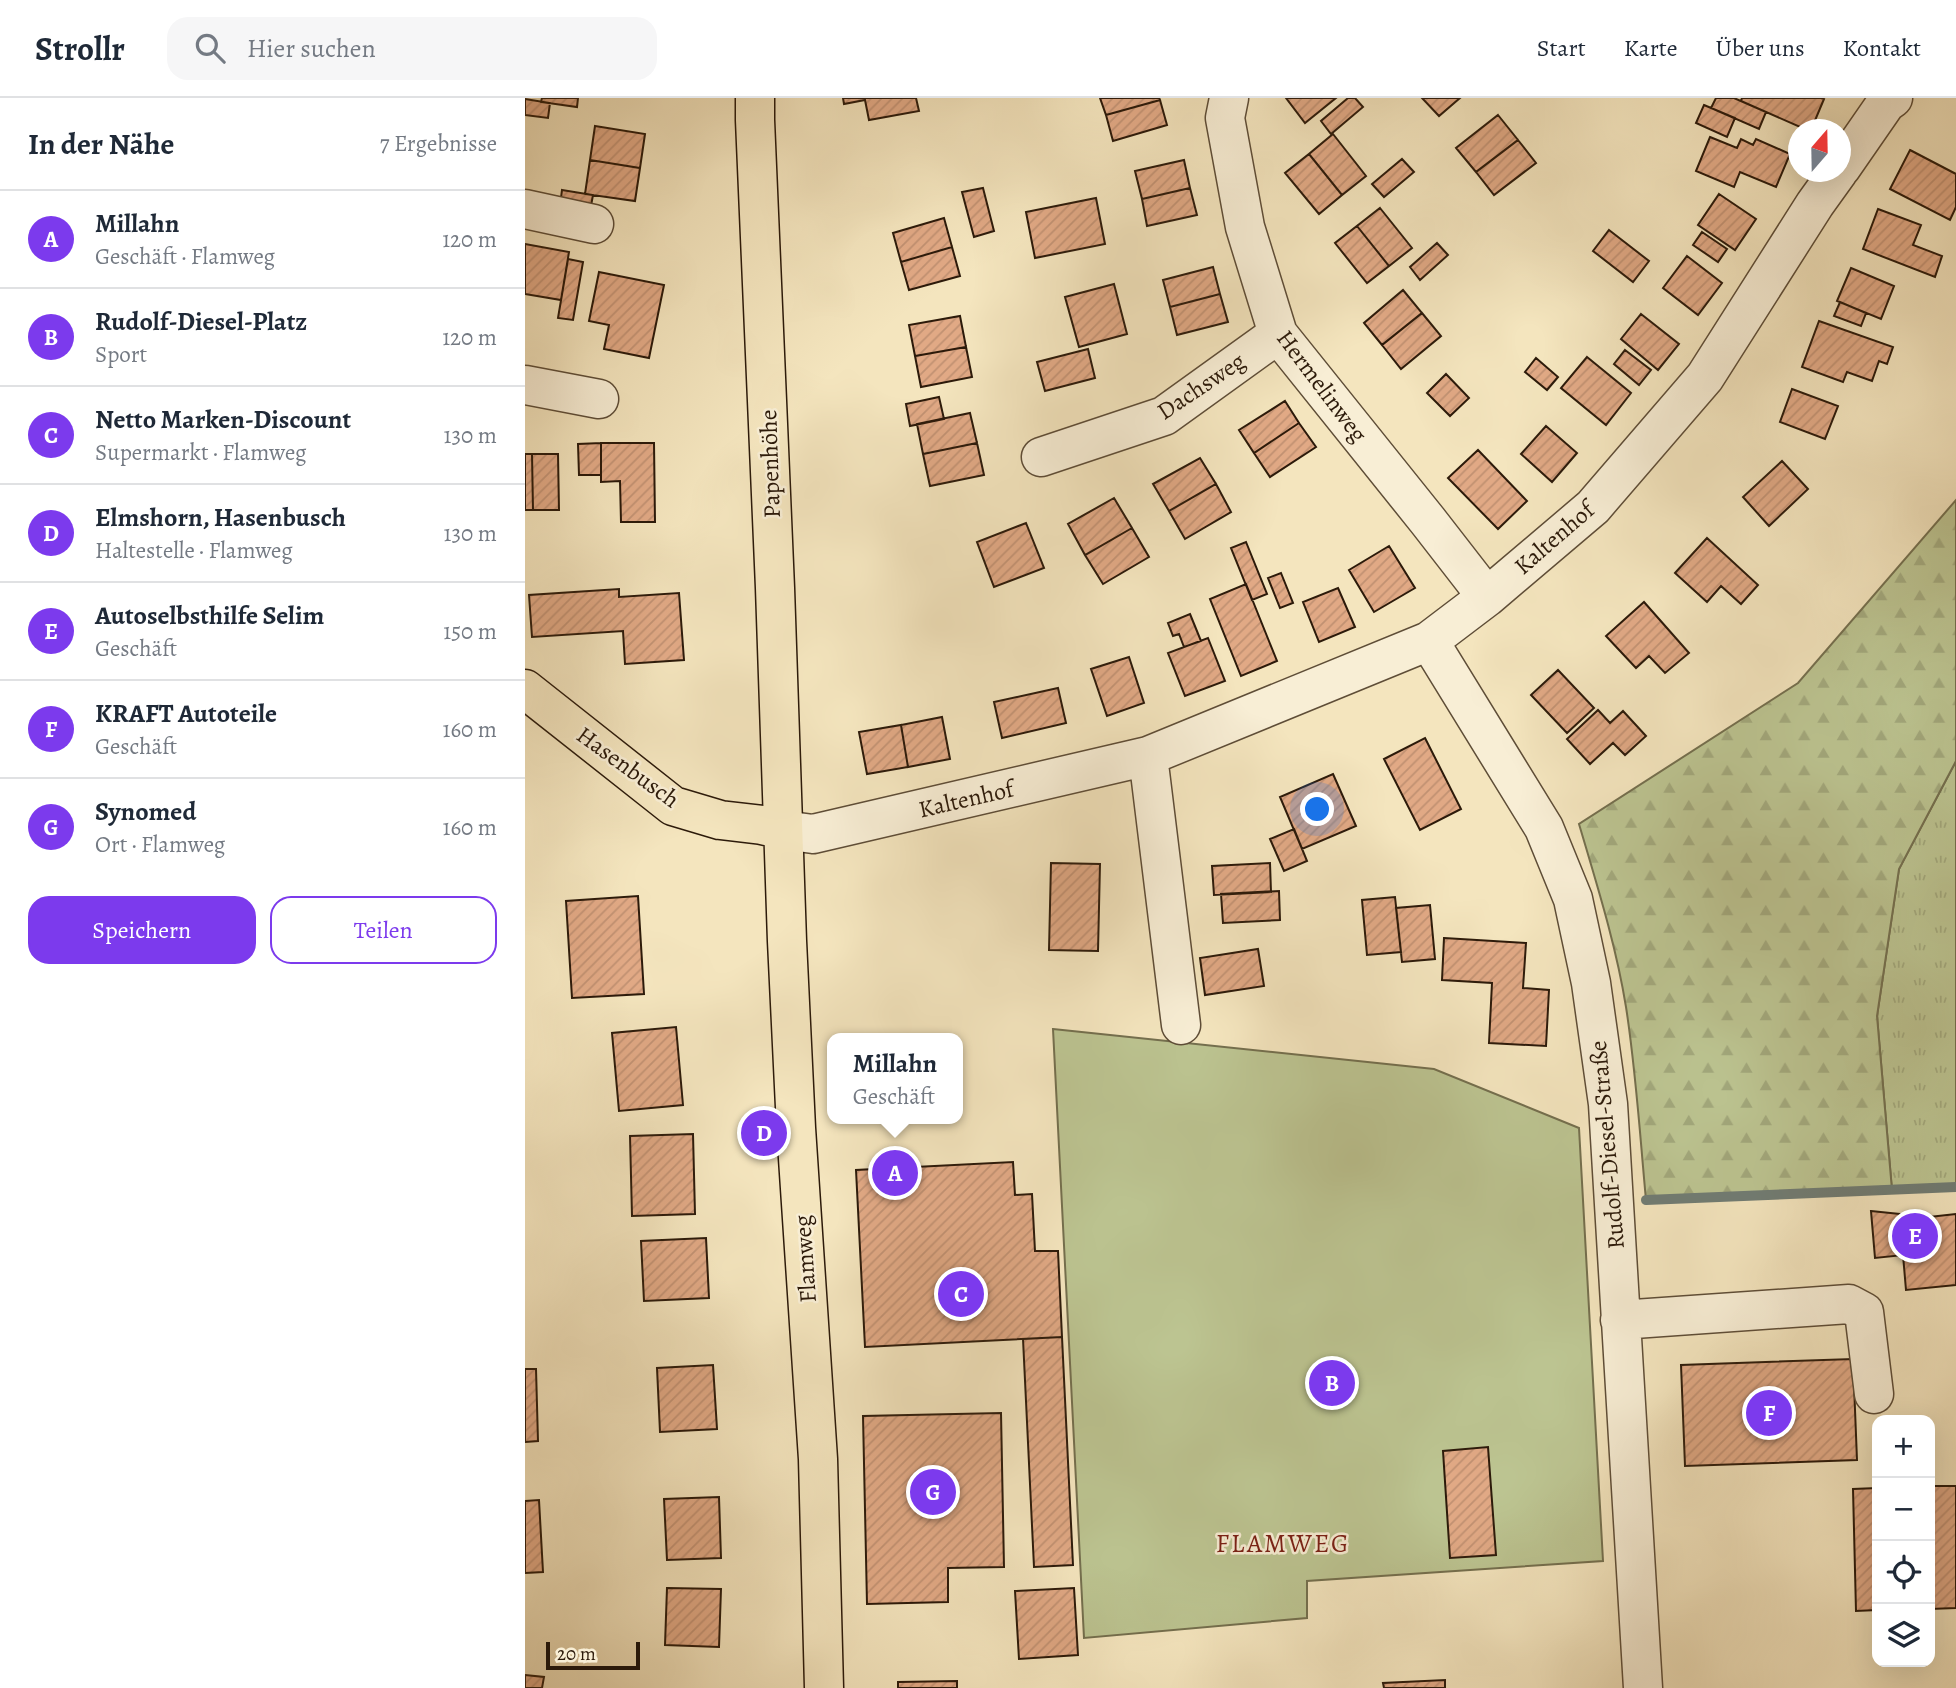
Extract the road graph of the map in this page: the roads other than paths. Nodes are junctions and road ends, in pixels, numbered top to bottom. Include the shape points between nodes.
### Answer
1 (755, 98) edge
2 (1229, 98) edge
3 (1893, 98) edge
4 (1851, 153) edge
5 (1831, 182) edge
6 (525, 209) edge
7 (594, 224) dead end
8 (1277, 334) junction
9 (525, 385) edge
10 (600, 399) dead end
11 (1041, 457) dead end
12 (1487, 597) junction
13 (1429, 641) junction
14 (525, 689) edge
15 (1148, 756) junction
16 (783, 830) junction
17 (1181, 1024) dead end
18 (1620, 1321) junction
19 (1874, 1394) dead end
20 (824, 1688) edge
21 (1643, 1688) edge

1 - 16 main road, Papenhöhe
2 - 8 street, Hermelinweg via 1225,118 1245,227
3 - 4 street, Kaltenhof
5 - 12 street, Kaltenhof via 1705,377 1593,507
6 - 7 street
8 - 11 street, Dachsweg via 1164,415
8 - 12 street, Hermelinweg
9 - 10 street
12 - 13 street, Kaltenhof
13 - 15 street, Kaltenhof
13 - 18 street, Rudolf-Diesel-Straße via 1544,828 1573,899 1591,983 1608,1104
14 - 16 main road, Hasenbusch via 673,806 720,820
15 - 16 street, Kaltenhof via 813,834
15 - 17 street
16 - 20 main road, Flamweg via 796,1128 818,1459
18 - 19 street via 1849,1304 1864,1312
18 - 21 street, Rudolf-Diesel-Straße

